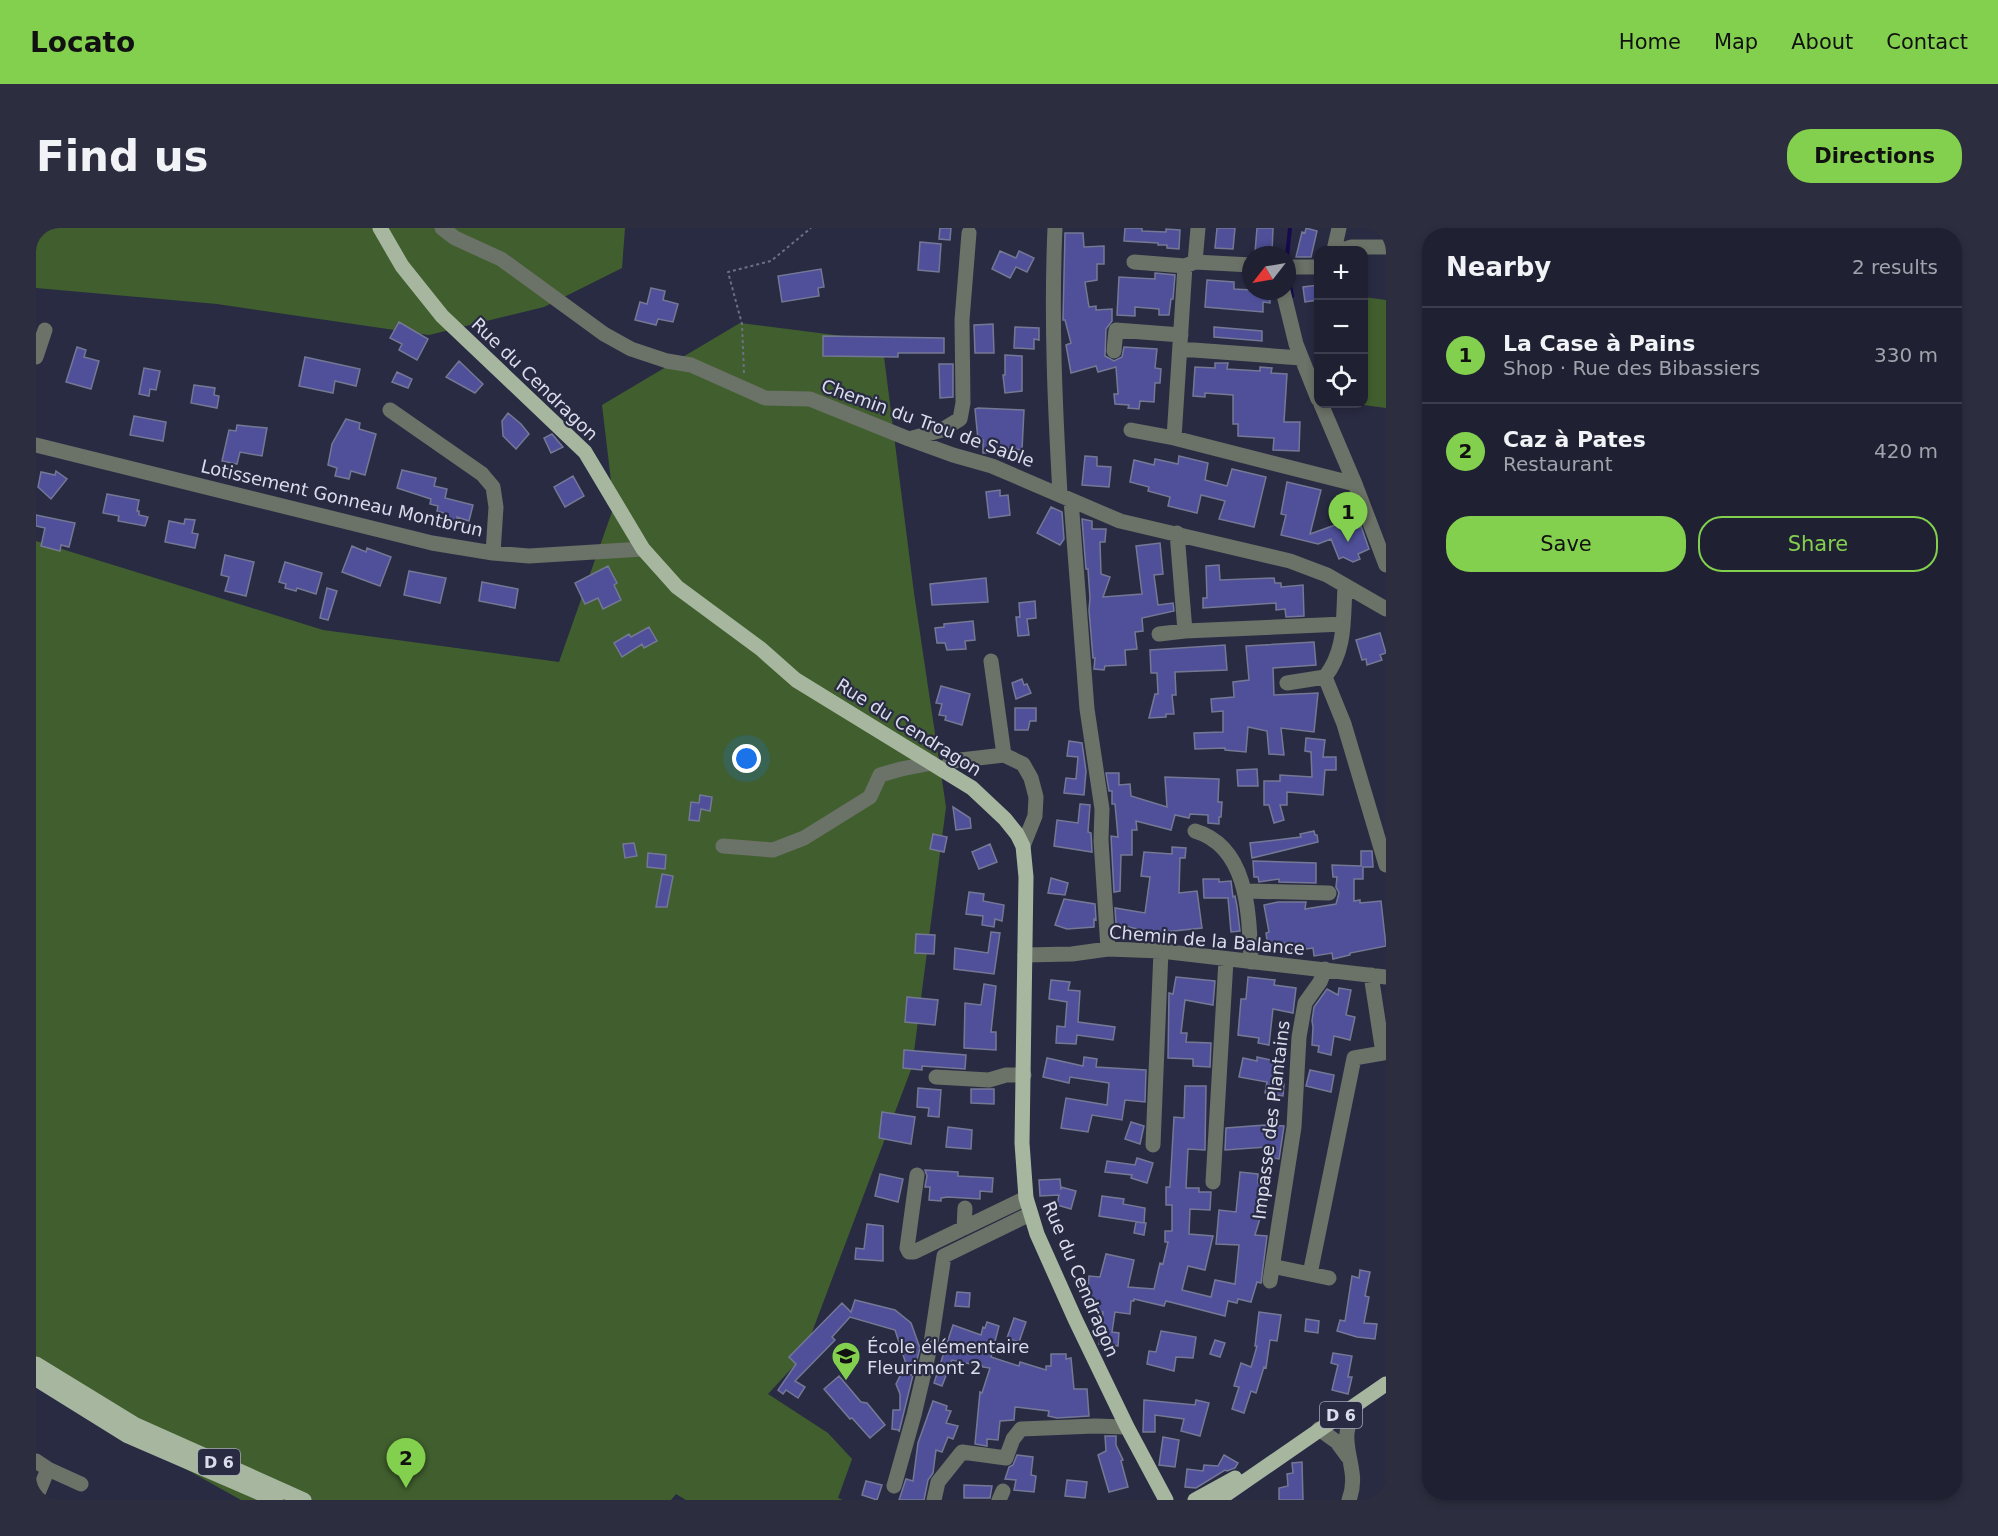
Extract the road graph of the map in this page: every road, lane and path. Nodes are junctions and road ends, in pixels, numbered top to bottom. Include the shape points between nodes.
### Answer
1 (380, 228) edge
2 (442, 228) edge
3 (811, 228) edge
4 (1055, 228) edge
5 (1198, 228) edge
6 (1339, 228) edge
7 (969, 233) dead end
8 (1335, 246) edge
9 (1368, 247) edge
10 (1386, 247) edge
11 (1134, 262) dead end
12 (1190, 264) junction
13 (1242, 265) edge
14 (1296, 267) edge
15 (1314, 267) edge
16 (1285, 300) edge
17 (45, 330) dead end
18 (1180, 342) junction
19 (1114, 351) dead end
20 (36, 357) edge
21 (1301, 358) junction
22 (1314, 389) edge
23 (745, 390) junction
24 (1323, 408) edge
25 (390, 410) dead end
26 (1131, 430) dead end
27 (1174, 438) junction
28 (909, 439) junction
29 (36, 445) edge
30 (1355, 484) junction
31 (1065, 497) junction
32 (1177, 533) junction
33 (643, 549) junction
34 (493, 553) junction
35 (1386, 565) edge
36 (1345, 587) junction
37 (1386, 609) edge
38 (1343, 624) junction
39 (1185, 631) junction
40 (1159, 634) dead end
41 (991, 661) dead end
42 (1325, 677) junction
43 (1287, 683) dead end
44 (1004, 755) junction
45 (937, 767) junction
46 (1195, 831) dead end
47 (723, 846) dead end
48 (1023, 846) junction
49 (1386, 865) edge
50 (1245, 891) junction
51 (1329, 893) dead end
52 (1108, 949) junction
53 (1161, 951) junction
54 (1025, 955) junction
55 (1226, 960) junction
56 (1251, 962) junction
57 (1325, 969) junction
58 (1378, 976) edge
59 (1024, 1075) junction
60 (936, 1077) dead end
61 (1153, 1145) dead end
62 (917, 1175) dead end
63 (1213, 1182) dead end
64 (1026, 1198) junction
65 (965, 1208) dead end
66 (1030, 1214) junction
67 (964, 1228) junction
68 (1281, 1268) dead end
69 (1310, 1274) junction
70 (1329, 1278) dead end
71 (1270, 1281) dead end
72 (36, 1364) edge
73 (36, 1379) edge
74 (1386, 1384) edge
75 (1356, 1406) junction
76 (1126, 1427) junction
77 (1319, 1429) junction
78 (1296, 1446) junction
79 (42, 1465) edge
80 (1352, 1465) junction
81 (81, 1484) dead end
82 (894, 1486) dead end
83 (36, 1498) edge
84 (276, 1500) edge
85 (304, 1500) edge
86 (934, 1500) edge
87 (1166, 1500) edge
88 (1195, 1500) edge
89 (1218, 1500) edge
90 (1349, 1500) edge

1 - 33 main road, Rue du Cendragon via 402,266 442,316 585,452
2 - 23 street, Chemin du Trou de Sable via 501,260 631,349 692,365
3 - 23 path via 771,261 728,272 742,324
4 - 31 street via 1054,384
5 - 12 street
6 - 8 street
7 - 28 street via 960,419 942,430
9 - 10 street
11 - 12 street
12 - 13 street
12 - 18 street
14 - 15 street
16 - 21 street
17 - 20 street
18 - 19 street via 1116,330
18 - 21 street
18 - 27 street
21 - 22 street
23 - 28 street, Chemin du Trou de Sable via 765,398 810,399
24 - 30 street
25 - 34 street via 482,474 493,487
26 - 27 street
27 - 30 street
28 - 31 street, Chemin du Trou de Sable via 992,465
29 - 34 street, Lotissement Gonneau Montbrun via 432,543
30 - 35 street
31 - 32 street, Chemin du Trou de Sable via 1120,521
31 - 52 street via 1087,709 1102,809
32 - 36 street, Chemin du Trou de Sable via 1290,561 1327,575
32 - 39 street
33 - 34 street, Lotissement Gonneau Montbrun via 529,556
33 - 45 main road, Rue du Cendragon via 677,587 796,680
36 - 37 street, Chemin du Trou de Sable
36 - 38 street
38 - 39 street
38 - 42 street via 1341,646
39 - 40 street
41 - 44 street
42 - 43 street
42 - 49 street via 1344,724
44 - 45 street via 952,761
44 - 48 street via 1023,764 1036,797 1035,816
45 - 47 street via 901,769 880,775 870,797 804,838 773,850
45 - 48 main road, Rue du Cendragon via 972,788 1005,819
46 - 50 street via 1210,835 1230,856
48 - 54 main road, Rue du Cendragon
50 - 51 street
50 - 56 street
52 - 53 street, Chemin de la Balance
52 - 54 street, Chemin de la Balance
53 - 55 street, Chemin de la Balance
53 - 61 street
54 - 59 main road, Rue du Cendragon
55 - 56 street, Chemin de la Balance
55 - 63 street
56 - 57 street, Chemin de la Balance
57 - 58 street, Chemin de la Balance
57 - 71 street, Impasse des Plantains via 1305,1003 1299,1037 1294,1127
58 - 69 street via 1383,1053 1354,1058
59 - 60 street via 989,1080
59 - 64 main road, Rue du Cendragon via 1022,1143
62 - 67 street via 909,1252
64 - 66 main road, Rue du Cendragon
64 - 67 street
65 - 67 street
66 - 76 main road, Rue du Cendragon
66 - 82 street via 944,1256 931,1343
68 - 69 street
69 - 70 street
72 - 85 main road, D 6 via 134,1424
73 - 84 main road, D 6 via 126,1435
74 - 75 main road, D 6
75 - 77 main road, D 6
75 - 80 street via 1347,1436
76 - 86 street via 1021,1429 1006,1458 962,1452 938,1482
76 - 87 main road, Rue du Cendragon
77 - 78 main road, D 6
77 - 80 street via 1337,1442
78 - 88 main road, D 6
78 - 89 main road, D 6
79 - 81 street
79 - 83 street
80 - 90 street

